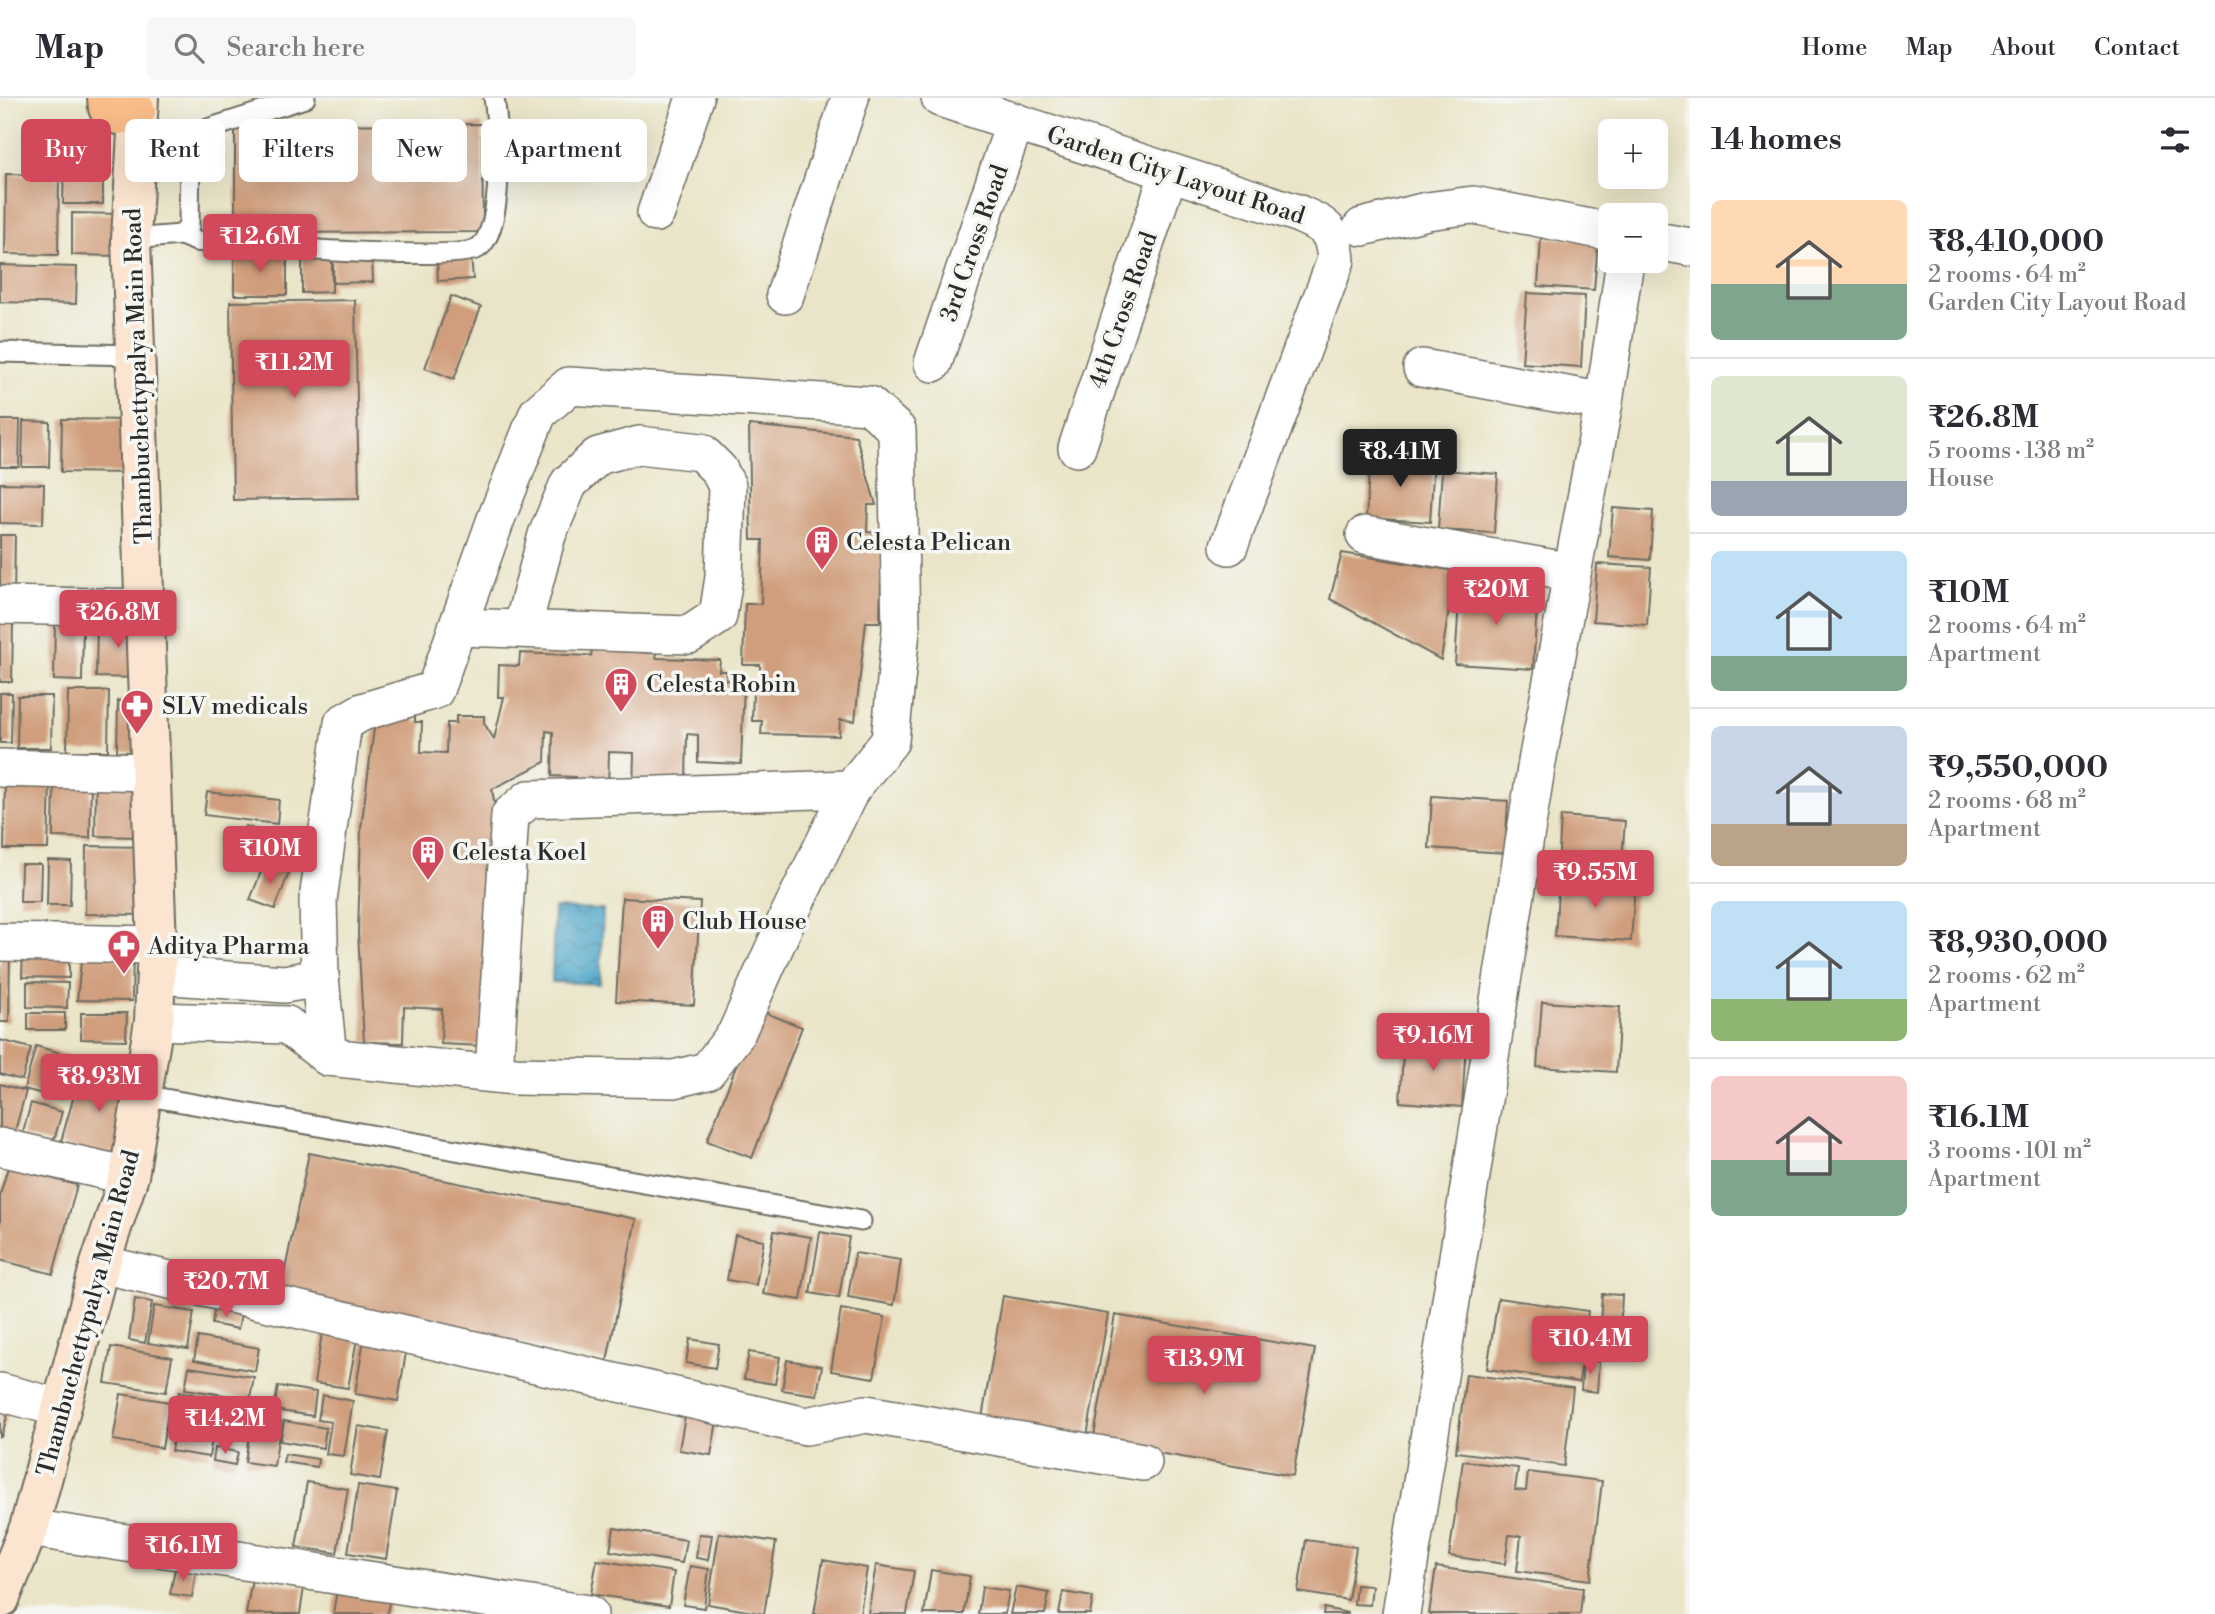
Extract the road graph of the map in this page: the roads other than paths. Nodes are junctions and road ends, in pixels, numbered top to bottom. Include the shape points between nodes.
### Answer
1 (305, 98) edge
2 (494, 98) edge
3 (695, 98) edge
4 (850, 98) edge
5 (940, 98) edge
6 (134, 101) edge
7 (1015, 122) junction
8 (1169, 172) junction
9 (656, 213) dead end
10 (1362, 227) dead end
11 (1598, 230) edge
12 (181, 235) junction
13 (131, 239) junction
14 (1668, 243) edge
15 (1690, 247) edge
16 (1623, 273) edge
17 (785, 295) dead end
18 (0, 352) edge
19 (136, 355) junction
20 (933, 363) dead end
21 (1422, 368) dead end
22 (670, 392) junction
23 (1604, 402) junction
24 (1077, 448) dead end
25 (669, 449) junction
26 (1364, 535) dead end
27 (1229, 546) dead end
28 (1572, 572) junction
29 (0, 605) edge
30 (145, 608) junction
31 (457, 627) junction
32 (522, 629) junction
33 (0, 768) edge
34 (150, 772) junction
35 (851, 789) junction
36 (0, 942) edge
37 (157, 960) junction
38 (320, 978) junction
39 (155, 1021) junction
40 (328, 1057) junction
41 (494, 1073) junction
42 (142, 1095) junction
43 (0, 1147) edge
44 (129, 1176) junction
45 (861, 1221) dead end
46 (100, 1264) junction
47 (0, 1392) edge
48 (60, 1408) junction
49 (1143, 1462) dead end
50 (29, 1528) junction
51 (0, 1599) edge
52 (589, 1614) edge
53 (1401, 1614) edge

1 - 12 lane via 195,133 190,142 189,227
2 - 12 lane via 497,208 478,249 394,253 222,244
3 - 9 street
4 - 17 street
5 - 7 street, Garden City Layout Road
6 - 13 main road, Thambuchettypalya Main Road
7 - 8 street, Garden City Layout Road
7 - 20 street, 3rd Cross Road
8 - 24 street, 4th Cross Road
8 - 27 street, Garden City Layout Road via 1297,213 1325,226 1334,239 1336,260
10 - 11 street via 1473,205
12 - 13 lane
13 - 19 main road, Thambuchettypalya Main Road
14 - 15 street
16 - 23 street
18 - 19 lane
19 - 30 main road, Thambuchettypalya Main Road
21 - 23 street
22 - 25 street
22 - 31 street via 569,386 538,413
22 - 35 street via 869,405 897,430 901,630 890,741
23 - 28 street
25 - 32 street via 639,445 598,456 569,483 547,535
25 - 32 street via 701,452 727,485 718,616 688,635
26 - 28 street
28 - 53 street via 1537,762
29 - 30 street
30 - 34 main road, Thambuchettypalya Main Road
31 - 32 street
31 - 38 street via 435,690 362,712 343,723 318,900
33 - 34 street
34 - 37 main road, Thambuchettypalya Main Road
35 - 41 street via 736,1034 707,1071 674,1079
35 - 41 street via 529,799 510,815
36 - 37 street
37 - 38 street via 284,984
37 - 39 main road, Thambuchettypalya Main Road
38 - 40 street
39 - 40 street via 287,1026
39 - 42 main road, Thambuchettypalya Main Road
40 - 41 street
42 - 44 main road, Thambuchettypalya Main Road
42 - 45 lane
43 - 44 street
44 - 46 main road, Thambuchettypalya Main Road
46 - 48 main road, Thambuchettypalya Main Road
46 - 49 street via 806,1426 866,1414
47 - 48 street
48 - 50 main road, Thambuchettypalya Main Road
50 - 51 main road, Thambuchettypalya Main Road
50 - 52 street

